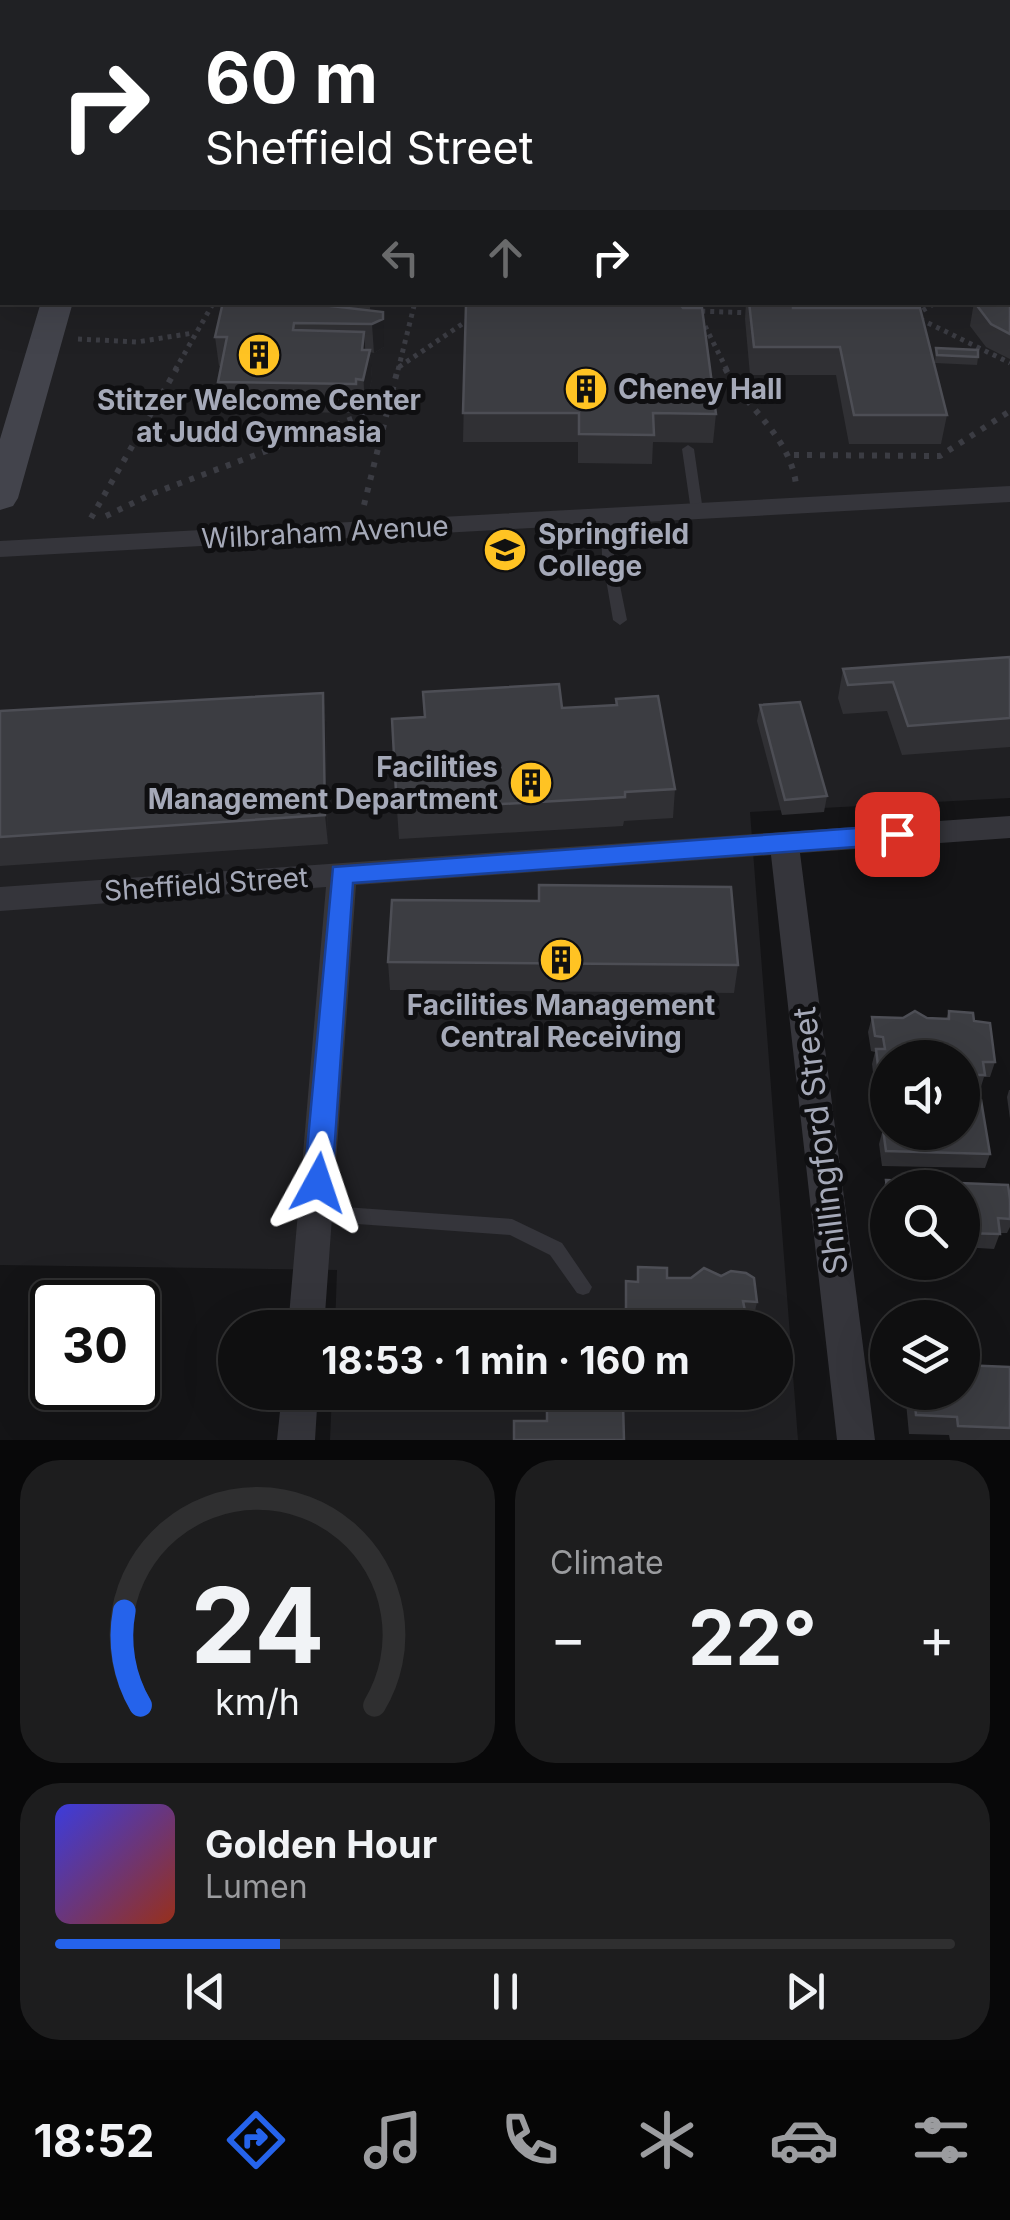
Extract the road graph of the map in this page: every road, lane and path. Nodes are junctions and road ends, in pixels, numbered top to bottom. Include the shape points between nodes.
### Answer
1 (55, 305) edge
2 (212, 305) edge
3 (414, 305) edge
4 (683, 305) edge
5 (694, 305) edge
6 (932, 305) edge
7 (698, 312) junction
8 (757, 313) edge
9 (474, 316) edge
10 (193, 334) junction
11 (46, 338) junction
12 (1010, 363) edge
13 (398, 368) junction
14 (389, 405) junction
15 (1010, 412) edge
16 (688, 449) dead end
17 (794, 455) junction
18 (1010, 494) edge
19 (0, 498) edge
20 (798, 506) junction
21 (697, 511) junction
22 (606, 517) junction
23 (358, 531) junction
24 (0, 548) edge
25 (620, 620) dead end
26 (1010, 827) edge
27 (784, 842) junction
28 (342, 874) junction
29 (0, 900) edge
30 (316, 1212) junction
31 (583, 1287) dead end
32 (308, 1310) edge
33 (298, 1410) edge
34 (296, 1440) edge
35 (856, 1440) edge

1 - 11 main road
2 - 10 path
3 - 13 path
4 - 7 path
5 - 7 path
6 - 12 path via 914,316
7 - 8 path
7 - 17 path via 736,386
9 - 13 path
10 - 11 path via 137,342
10 - 14 path via 87,526 154,493
11 - 19 main road
13 - 14 path
14 - 23 path
15 - 17 path via 940,456
16 - 21 lane
17 - 20 path
18 - 20 street, Wilbraham Avenue
20 - 21 street, Wilbraham Avenue
21 - 22 street, Wilbraham Avenue
22 - 23 street, Wilbraham Avenue
22 - 25 lane
23 - 24 street, Wilbraham Avenue
26 - 27 street, Sheffield Street
27 - 28 street, Sheffield Street
27 - 35 street, Shillingford Street
28 - 29 street, Sheffield Street
28 - 30 street
30 - 31 lane via 512,1226 556,1249
30 - 32 street
33 - 34 street

